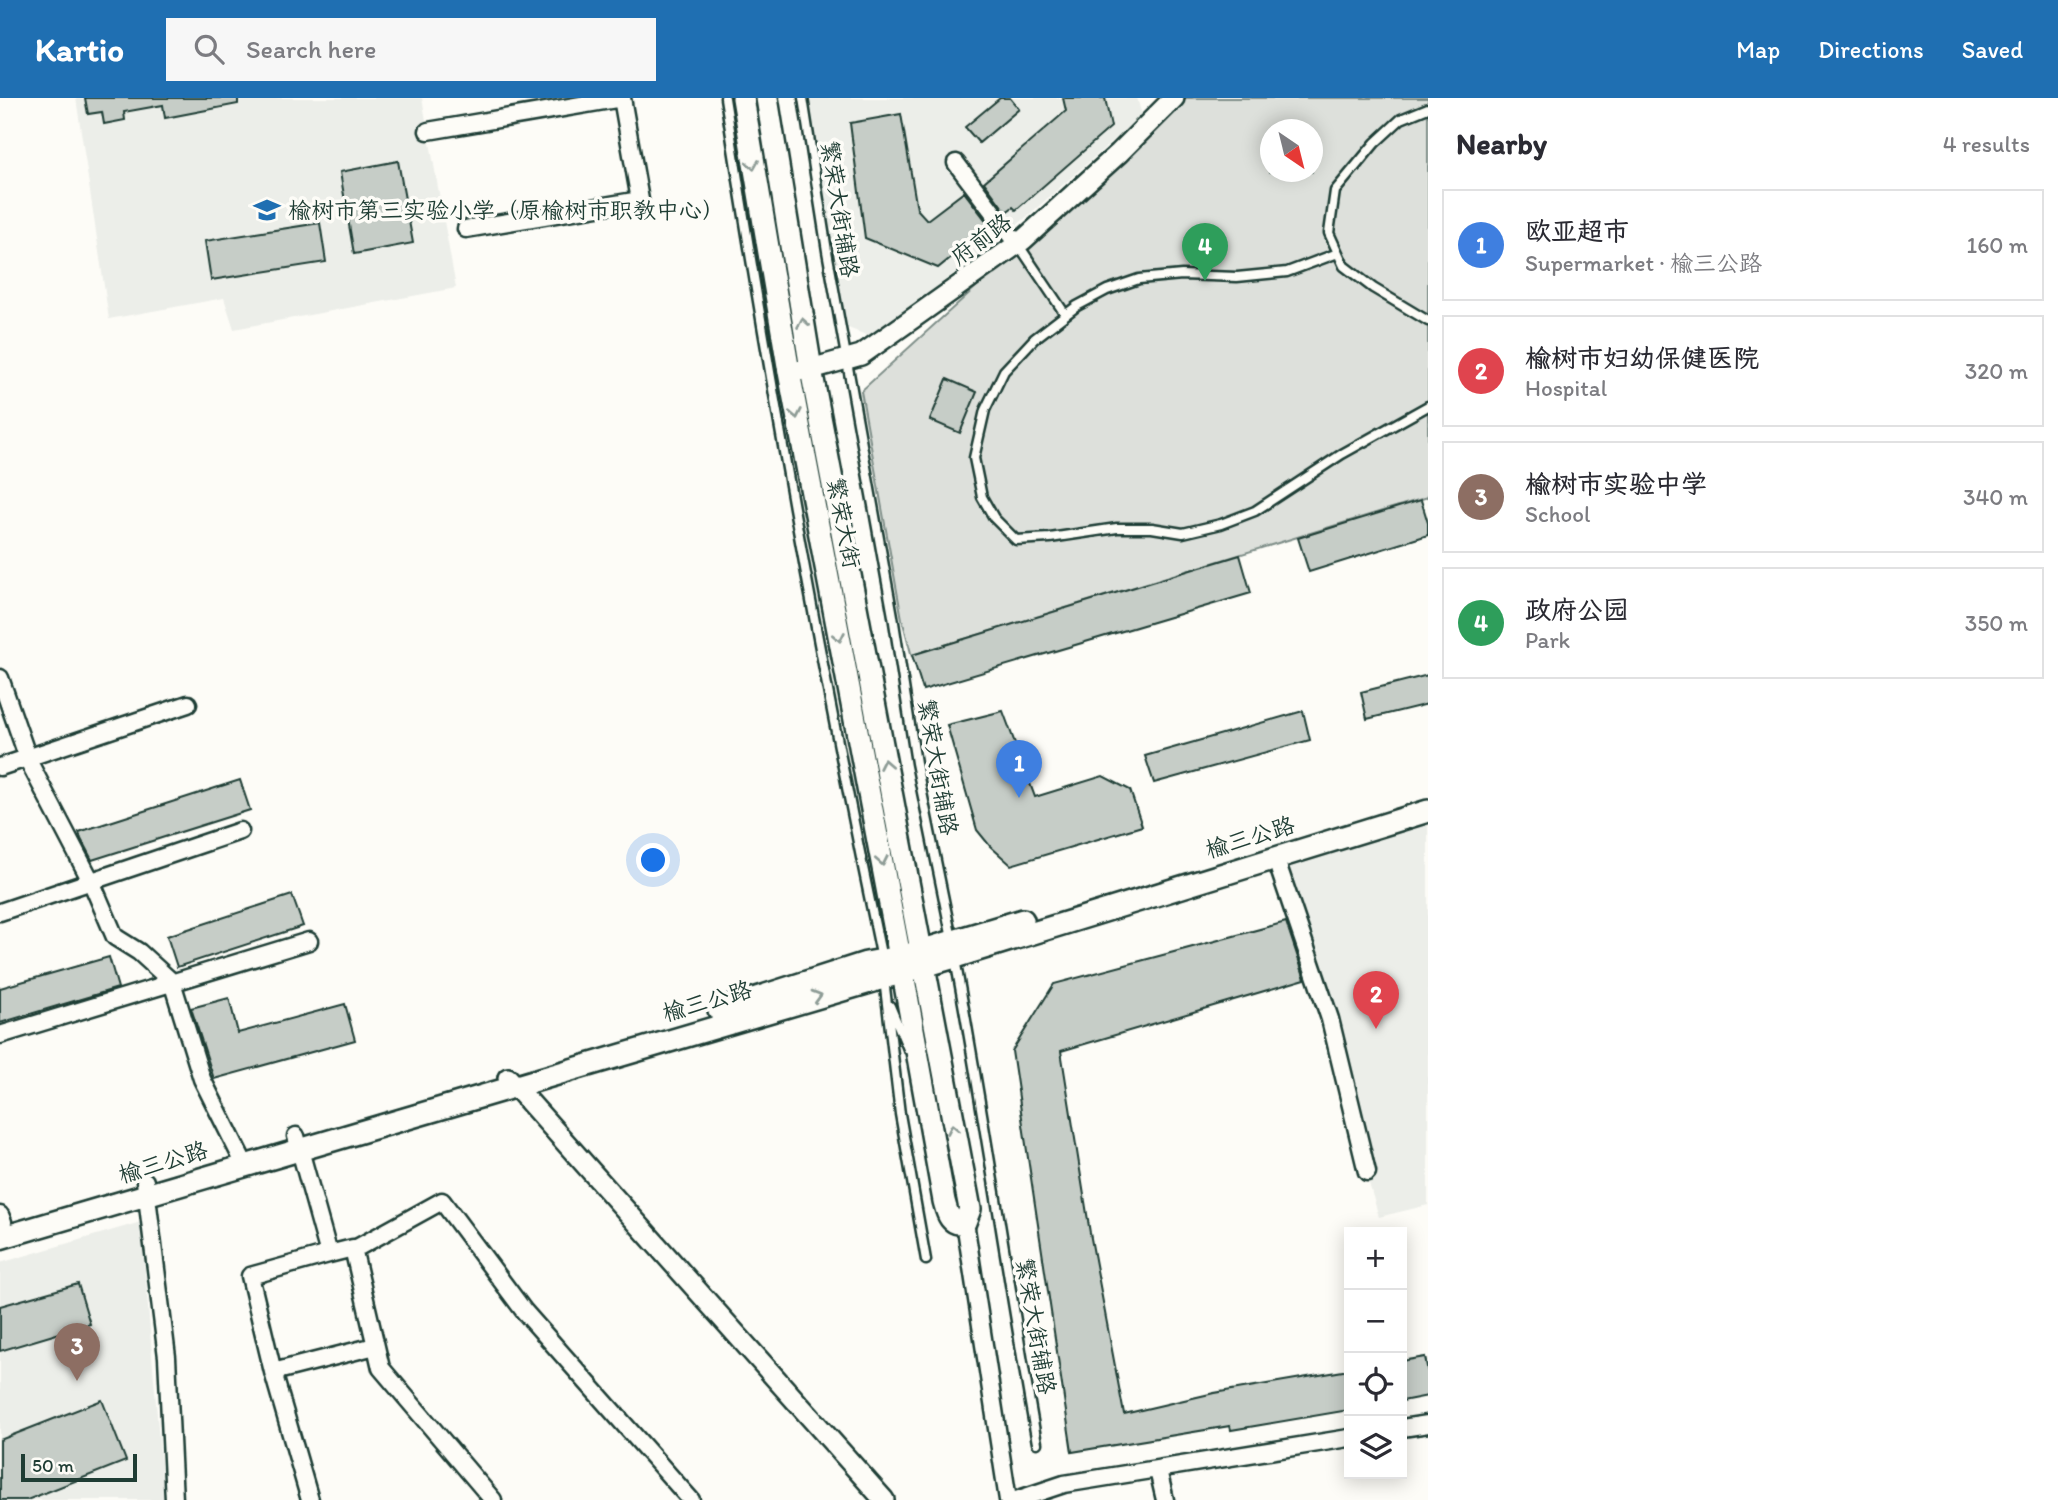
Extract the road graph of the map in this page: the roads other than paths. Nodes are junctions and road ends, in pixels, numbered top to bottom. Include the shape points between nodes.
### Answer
1 (622, 98) edge
2 (724, 98) edge
3 (743, 98) edge
4 (766, 98) edge
5 (803, 98) edge
6 (1174, 98) edge
7 (1428, 108) edge
8 (428, 131) dead end
9 (956, 163) dead end
10 (466, 229) dead end
11 (1017, 244) junction
12 (1338, 253) junction
13 (1065, 314) junction
14 (1428, 321) edge
15 (846, 359) junction
16 (811, 369) junction
17 (789, 372) junction
18 (1428, 406) edge
19 (0, 678) edge
20 (188, 704) dead end
21 (28, 758) junction
22 (0, 767) edge
23 (1428, 800) edge
24 (1428, 811) edge
25 (240, 831) dead end
26 (1275, 857) junction
27 (91, 881) junction
28 (0, 912) edge
29 (309, 941) dead end
30 (953, 949) junction
31 (900, 968) junction
32 (172, 982) junction
33 (0, 1035) edge
34 (512, 1082) junction
35 (925, 1092) junction
36 (298, 1142) junction
37 (242, 1159) junction
38 (1367, 1172) dead end
39 (146, 1187) junction
40 (965, 1222) junction
41 (1, 1225) edge
42 (353, 1250) junction
43 (328, 1254) junction
44 (926, 1260) dead end
45 (375, 1346) junction
46 (273, 1372) junction
47 (1428, 1423) edge
48 (1407, 1427) edge
49 (1344, 1439) edge
50 (1038, 1443) dead end
51 (1158, 1470) junction
52 (174, 1500) edge
53 (310, 1500) edge
54 (493, 1500) edge
55 (691, 1500) edge
56 (884, 1500) edge
57 (1008, 1500) edge
58 (1016, 1500) edge
59 (1165, 1500) edge

1 - 8 street
1 - 10 street via 640,200
2 - 31 lane via 841,761
3 -> 17 main road, 繁荣大街
16 -> 4 main road, 繁荣大街
5 - 15 lane, 繁荣大街辅路
6 - 11 street, 府前路
7 - 12 lane via 1401,119 1335,191 1329,233
9 - 11 street
11 - 13 lane
11 - 15 street, 府前路 via 861,355
12 - 13 lane via 1287,272 1139,279 1107,290
12 - 14 lane via 1344,266 1373,288
13 - 18 lane via 1003,371 985,410 974,458 982,497 993,518 1016,540 1117,528 1183,533 1221,524 1255,511 1342,454
15 - 16 street, 府前路
15 - 30 lane, 繁荣大街辅路
16 - 17 street, 府前路
31 -> 16 main road, 繁荣大街
17 -> 31 main road, 繁荣大街
19 - 21 street
20 - 21 street
21 - 22 street
21 - 27 street
23 - 30 main road, 榆三公路
24 - 26 main road, 榆三公路
25 - 27 street
26 - 30 main road, 榆三公路
26 - 38 street via 1330,1018
27 - 28 street
27 - 32 street via 115,937
29 - 32 street
30 - 31 main road, 榆三公路
30 - 50 lane, 繁荣大街辅路
31 - 34 main road, 榆三公路
31 - 35 main road
31 - 35 lane
40 -> 31 main road via 970,1209
31 - 44 lane via 900,1114
32 - 33 street
32 - 37 street via 202,1079
34 - 36 main road, 榆三公路
34 - 56 street
35 - 40 main road via 948,1215 953,1222
36 - 37 main road, 榆三公路
36 - 43 street
37 - 39 main road, 榆三公路
39 - 41 main road, 榆三公路
39 - 52 street via 167,1357
40 - 57 street
42 - 43 street
42 - 45 street
42 - 55 street via 442,1201 524,1311
43 - 46 street via 250,1276
45 - 46 street
45 - 54 street via 382,1368
46 - 53 street
47 - 48 street
49 - 51 street
51 - 58 street via 1064,1484
51 - 59 street

